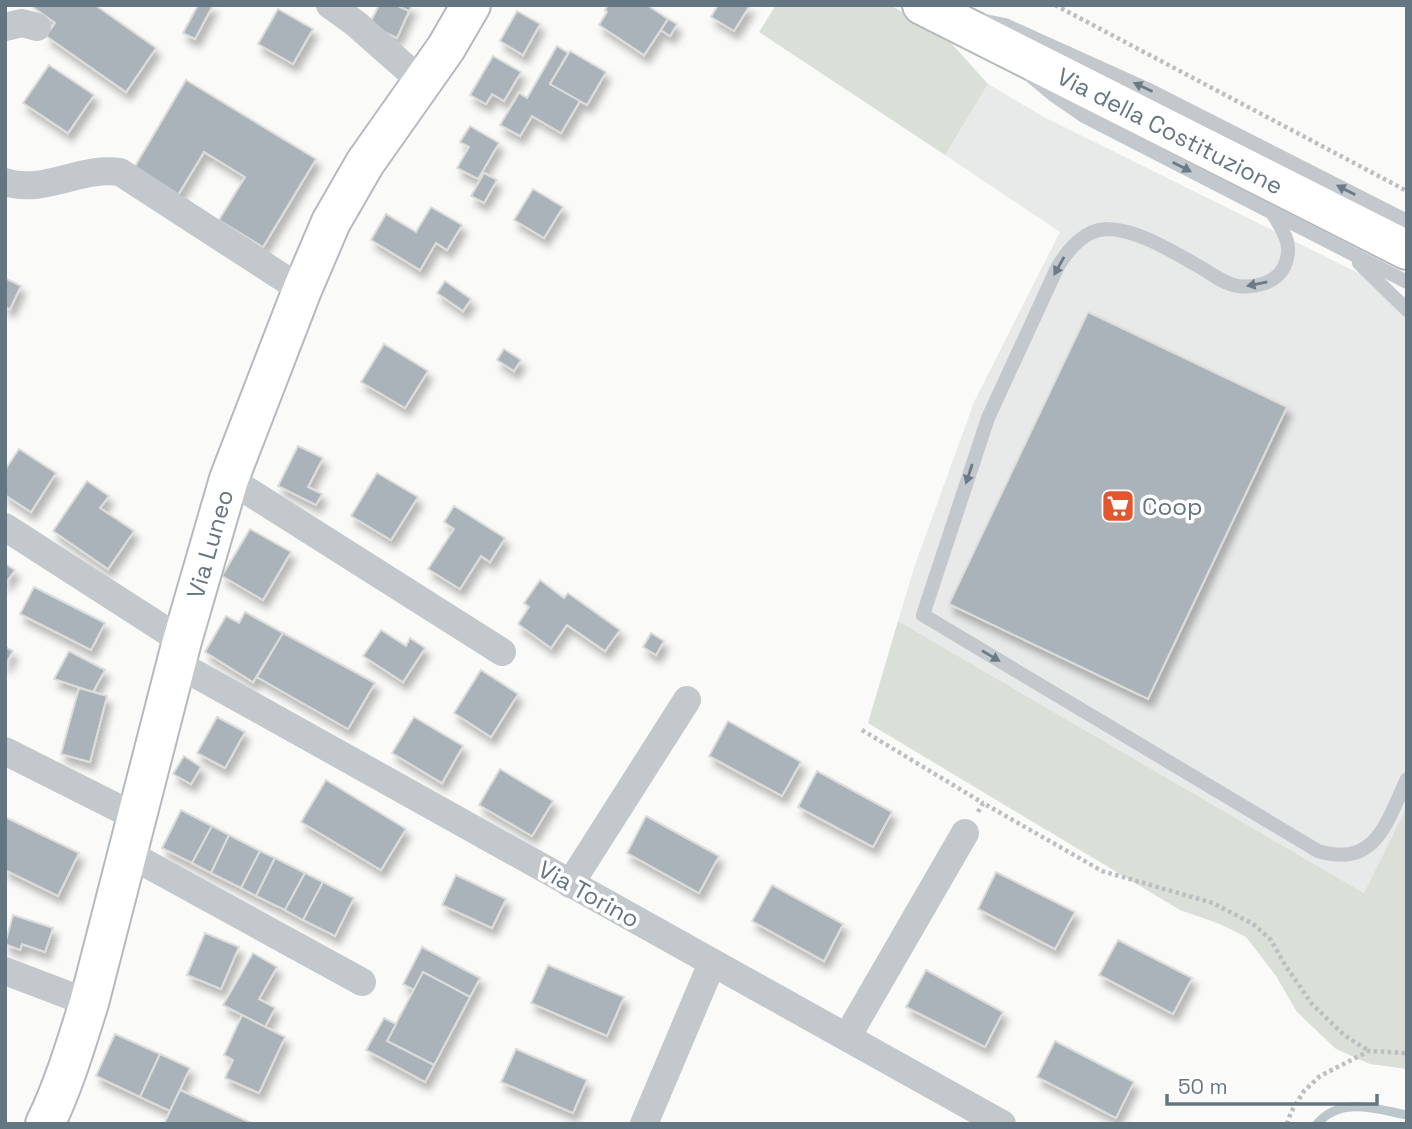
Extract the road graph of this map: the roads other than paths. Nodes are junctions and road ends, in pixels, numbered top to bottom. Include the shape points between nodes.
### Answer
1 (330, 5) edge
2 (471, 5) edge
3 (928, 8) edge
4 (5, 27) edge
5 (37, 27) dead end
6 (1004, 48) junction
7 (422, 82) junction
8 (5, 182) edge
9 (1273, 214) junction
10 (1407, 221) edge
11 (1345, 250) junction
12 (1407, 250) edge
13 (1407, 282) edge
14 (302, 290) junction
15 (1407, 310) edge
16 (229, 479) junction
17 (5, 527) edge
18 (179, 652) junction
19 (502, 652) dead end
20 (687, 700) dead end
21 (5, 751) edge
22 (1407, 779) edge
23 (965, 833) road end
24 (131, 835) junction
25 (570, 884) junction
26 (712, 962) junction
27 (5, 971) edge
28 (362, 982) dead end
29 (89, 1003) junction
30 (847, 1037) junction
31 (994, 1122) edge
32 (45, 1124) edge
33 (644, 1124) edge

1 - 7 street
2 - 7 street, Via Luneo
3 - 6 street, Via della Costituzione
10 -> 3 lane, Via della Costituzione via 1151,91 1005,25
4 - 5 street via 22,23
6 -> 9 lane via 1045,88 1084,116
6 - 12 street, Via della Costituzione
7 - 14 street, Via Luneo via 347,193
8 - 14 street via 31,187 103,171 120,172
9 - 11 lane
9 -> 22 lane via 1288,239 1289,257 1281,274 1262,285 1238,286 1220,280 1123,231 1104,229 1084,236 1069,249 988,418 923,615 1318,850 1337,856 1354,854 1372,844
11 - 13 lane
11 - 15 lane
14 - 16 street, Via Luneo
16 - 18 street, Via Luneo
16 - 19 street
17 - 18 street, Via Torino
18 - 24 street, Via Luneo
18 - 25 street, Via Torino
20 - 25 street
21 - 24 street
23 - 30 street
24 - 28 street
24 - 29 street, Via Luneo
25 - 26 street, Via Torino
26 - 30 street, Via Torino
26 - 33 street
27 - 29 street
29 - 32 street, Via Luneo
30 - 31 street, Via Torino

